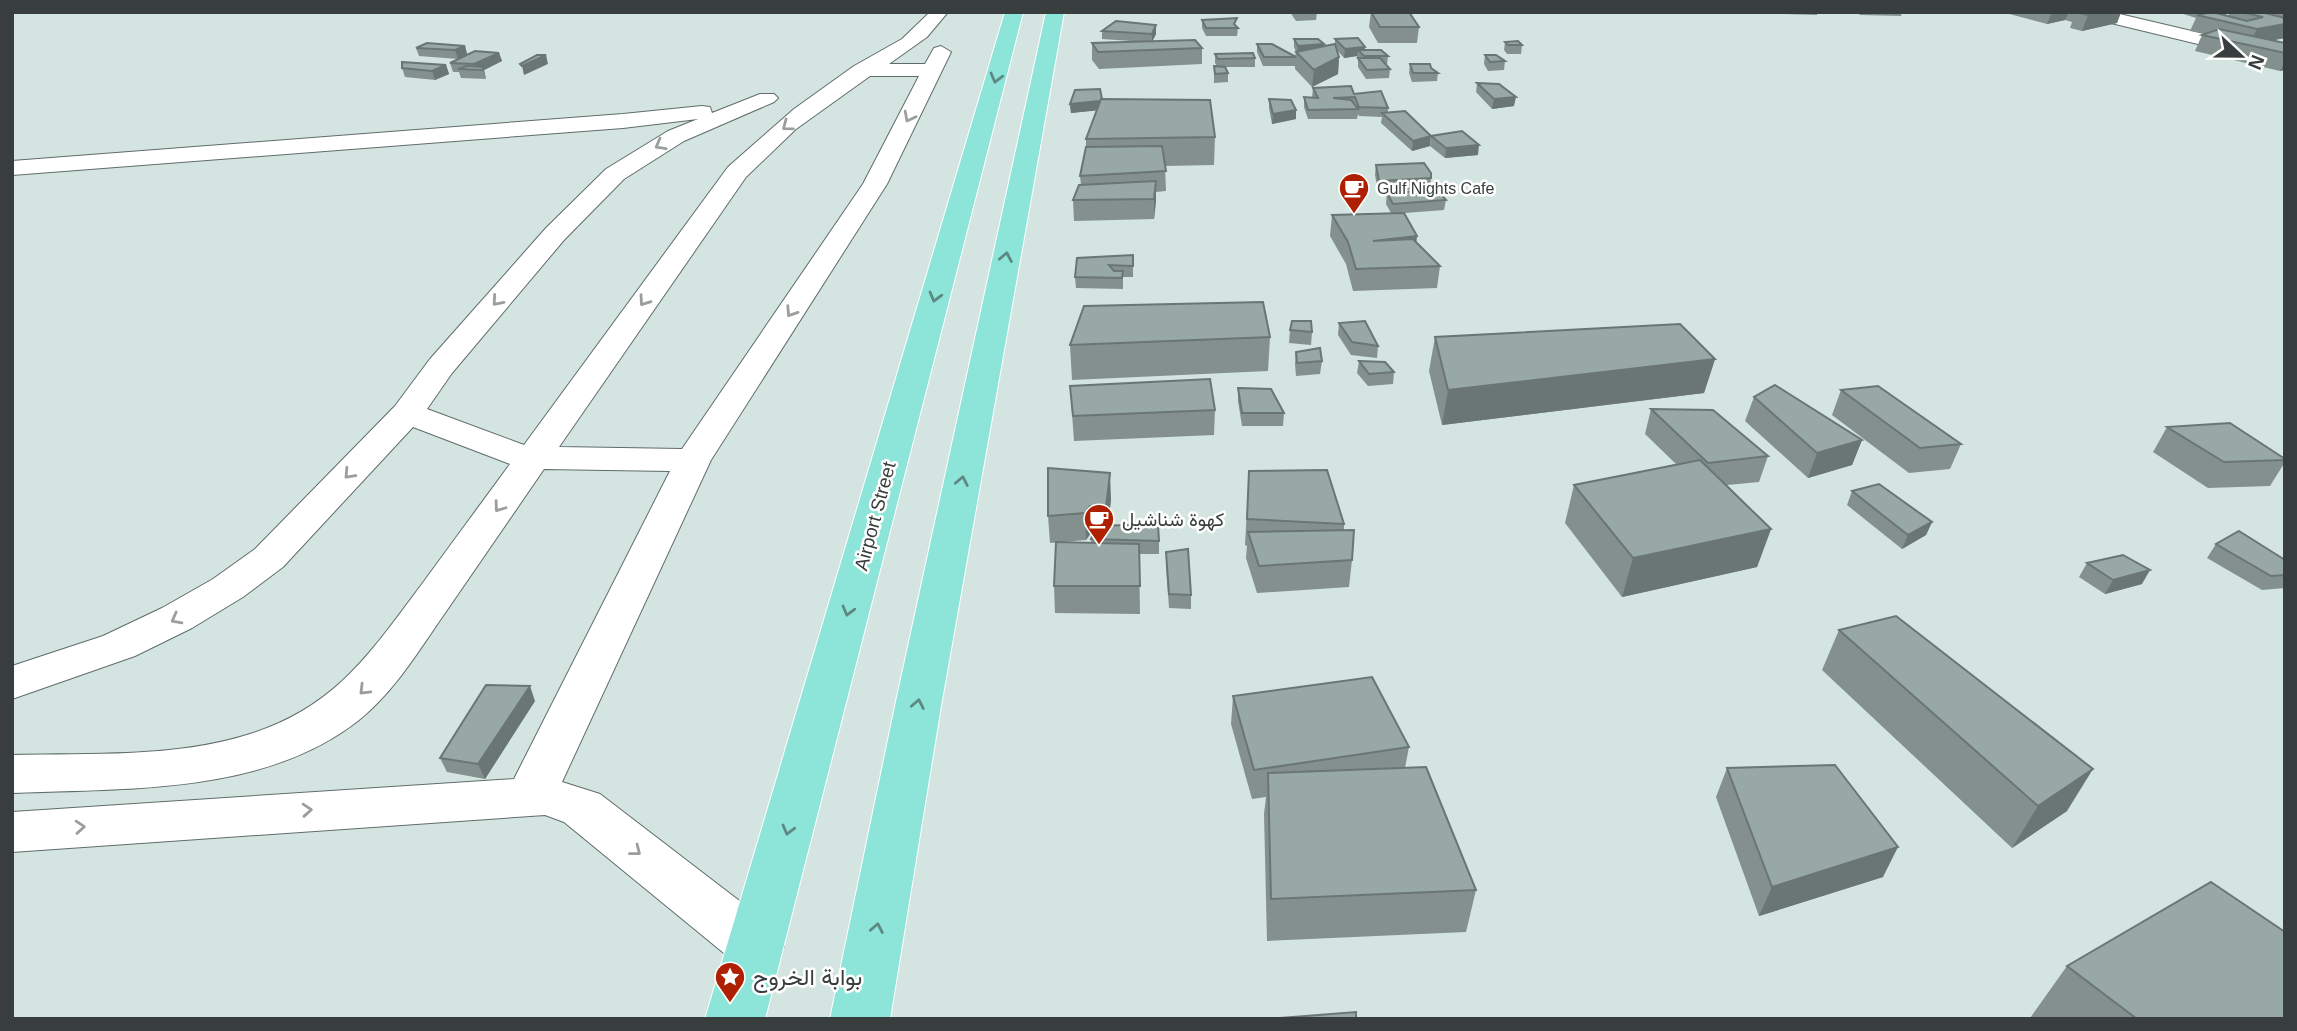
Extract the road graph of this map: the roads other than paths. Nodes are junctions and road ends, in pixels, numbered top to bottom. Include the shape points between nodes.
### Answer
1 (939, 12) edge
2 (961, 12) edge
3 (1014, 12) edge
4 (1055, 12) edge
5 (2088, 12) edge
6 (2285, 59) edge
7 (866, 69) junction
8 (932, 70) junction
9 (786, 92) junction
10 (12, 168) edge
11 (407, 413) junction
12 (534, 458) junction
13 (693, 460) junction
14 (12, 683) edge
15 (12, 774) edge
16 (531, 794) junction
17 (12, 832) edge
18 (756, 946) junction
19 (735, 1019) edge
20 (860, 1019) edge

1 - 7 street via 927,28
2 - 8 street
3 -> 18 main road, Airport Street
20 -> 4 main road
5 - 6 street
7 - 8 street
7 - 9 street via 842,72
7 -> 12 street via 766,142 737,172
8 -> 13 street via 875,184
9 - 10 street via 654,118
9 -> 11 street via 676,136 615,174 546,244 441,366
11 - 12 street via 505,452
11 -> 14 street via 269,558 228,588 118,646
12 - 13 street
12 -> 15 street via 380,673 339,712 277,745 242,757
13 - 16 street
17 -> 16 street
16 -> 18 street via 582,808
18 - 19 main road, Airport Street

